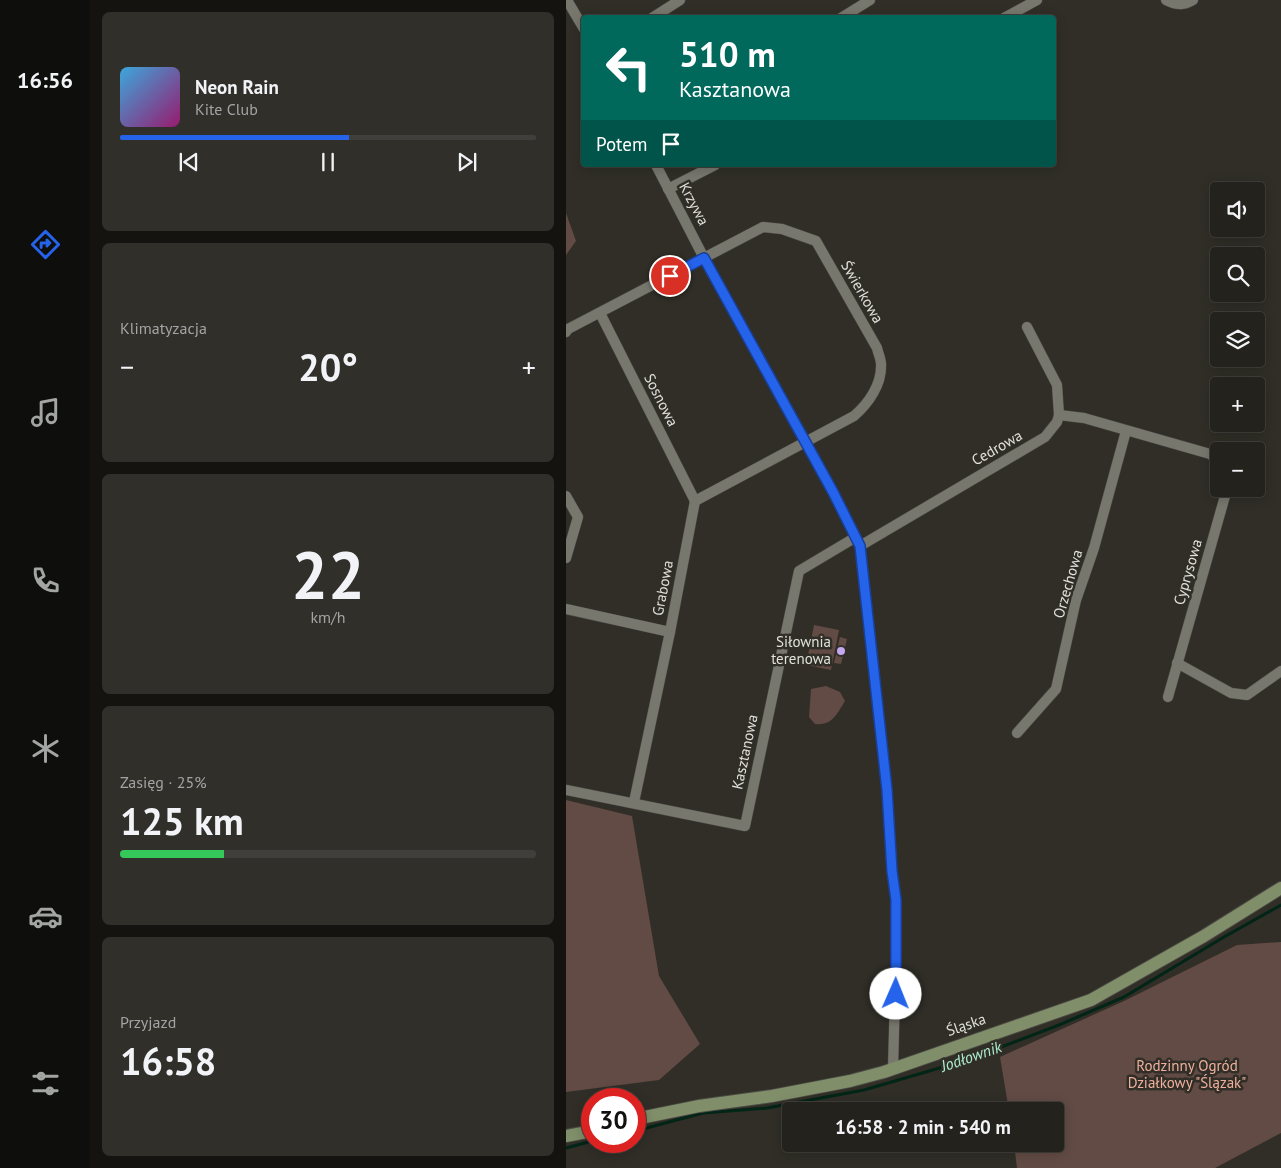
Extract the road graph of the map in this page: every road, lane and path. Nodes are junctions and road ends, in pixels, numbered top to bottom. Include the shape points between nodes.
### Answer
1 (567, 0) edge
2 (680, 0) edge
3 (870, 0) edge
4 (1037, 0) edge
5 (1166, 0) edge
6 (1193, 0) edge
7 (657, 15) edge
8 (846, 15) edge
9 (1010, 15) edge
10 (581, 24) edge
11 (657, 167) edge
12 (710, 167) edge
13 (668, 189) junction
14 (704, 258) junction
15 (600, 313) junction
16 (1027, 328) dead end
17 (566, 332) edge
18 (1060, 415) junction
19 (1126, 430) junction
20 (805, 442) junction
21 (1210, 454) edge
22 (566, 496) edge
23 (1225, 497) edge
24 (695, 501) junction
25 (858, 541) junction
26 (566, 558) edge
27 (566, 609) edge
28 (670, 632) junction
29 (1177, 663) junction
30 (1281, 670) edge
31 (1168, 697) dead end
32 (1017, 733) dead end
33 (566, 790) edge
34 (634, 802) junction
35 (1281, 888) edge
36 (893, 1068) junction
37 (646, 1117) edge
38 (581, 1133) edge
39 (566, 1136) edge

1 - 10 street
2 - 7 street
3 - 8 street
4 - 9 street
5 - 6 street via 1178,5
11 - 13 street, Krzywa
12 - 13 street
13 - 14 street, Krzywa
14 - 15 street
14 - 20 street, Krzywa
14 - 20 street, Świerkowa via 763,228 782,229 816,241 877,348 881,364 877,386 866,406 854,416
15 - 17 street
15 - 24 street, Sosnowa
16 - 18 street via 1057,385
18 - 19 street
18 - 25 street, Cedrowa via 1045,437
19 - 21 street
19 - 32 street, Orzechowa via 1094,548 1076,600 1056,689
20 - 24 street
20 - 25 street, Krzywa
22 - 26 street via 578,517
23 - 29 street, Cyprysowa
24 - 28 street, Grabowa
25 - 34 street, Kasztanowa via 798,570 745,826
25 - 36 street via 887,790 896,900
27 - 28 street
28 - 34 street, Grabowa
29 - 30 street via 1231,693 1247,696
29 - 31 street, Cyprysowa
33 - 34 street, Kasztanowa
35 - 36 street, Śląska via 1091,1000
36 - 37 street, Śląska via 850,1081
38 - 39 street

